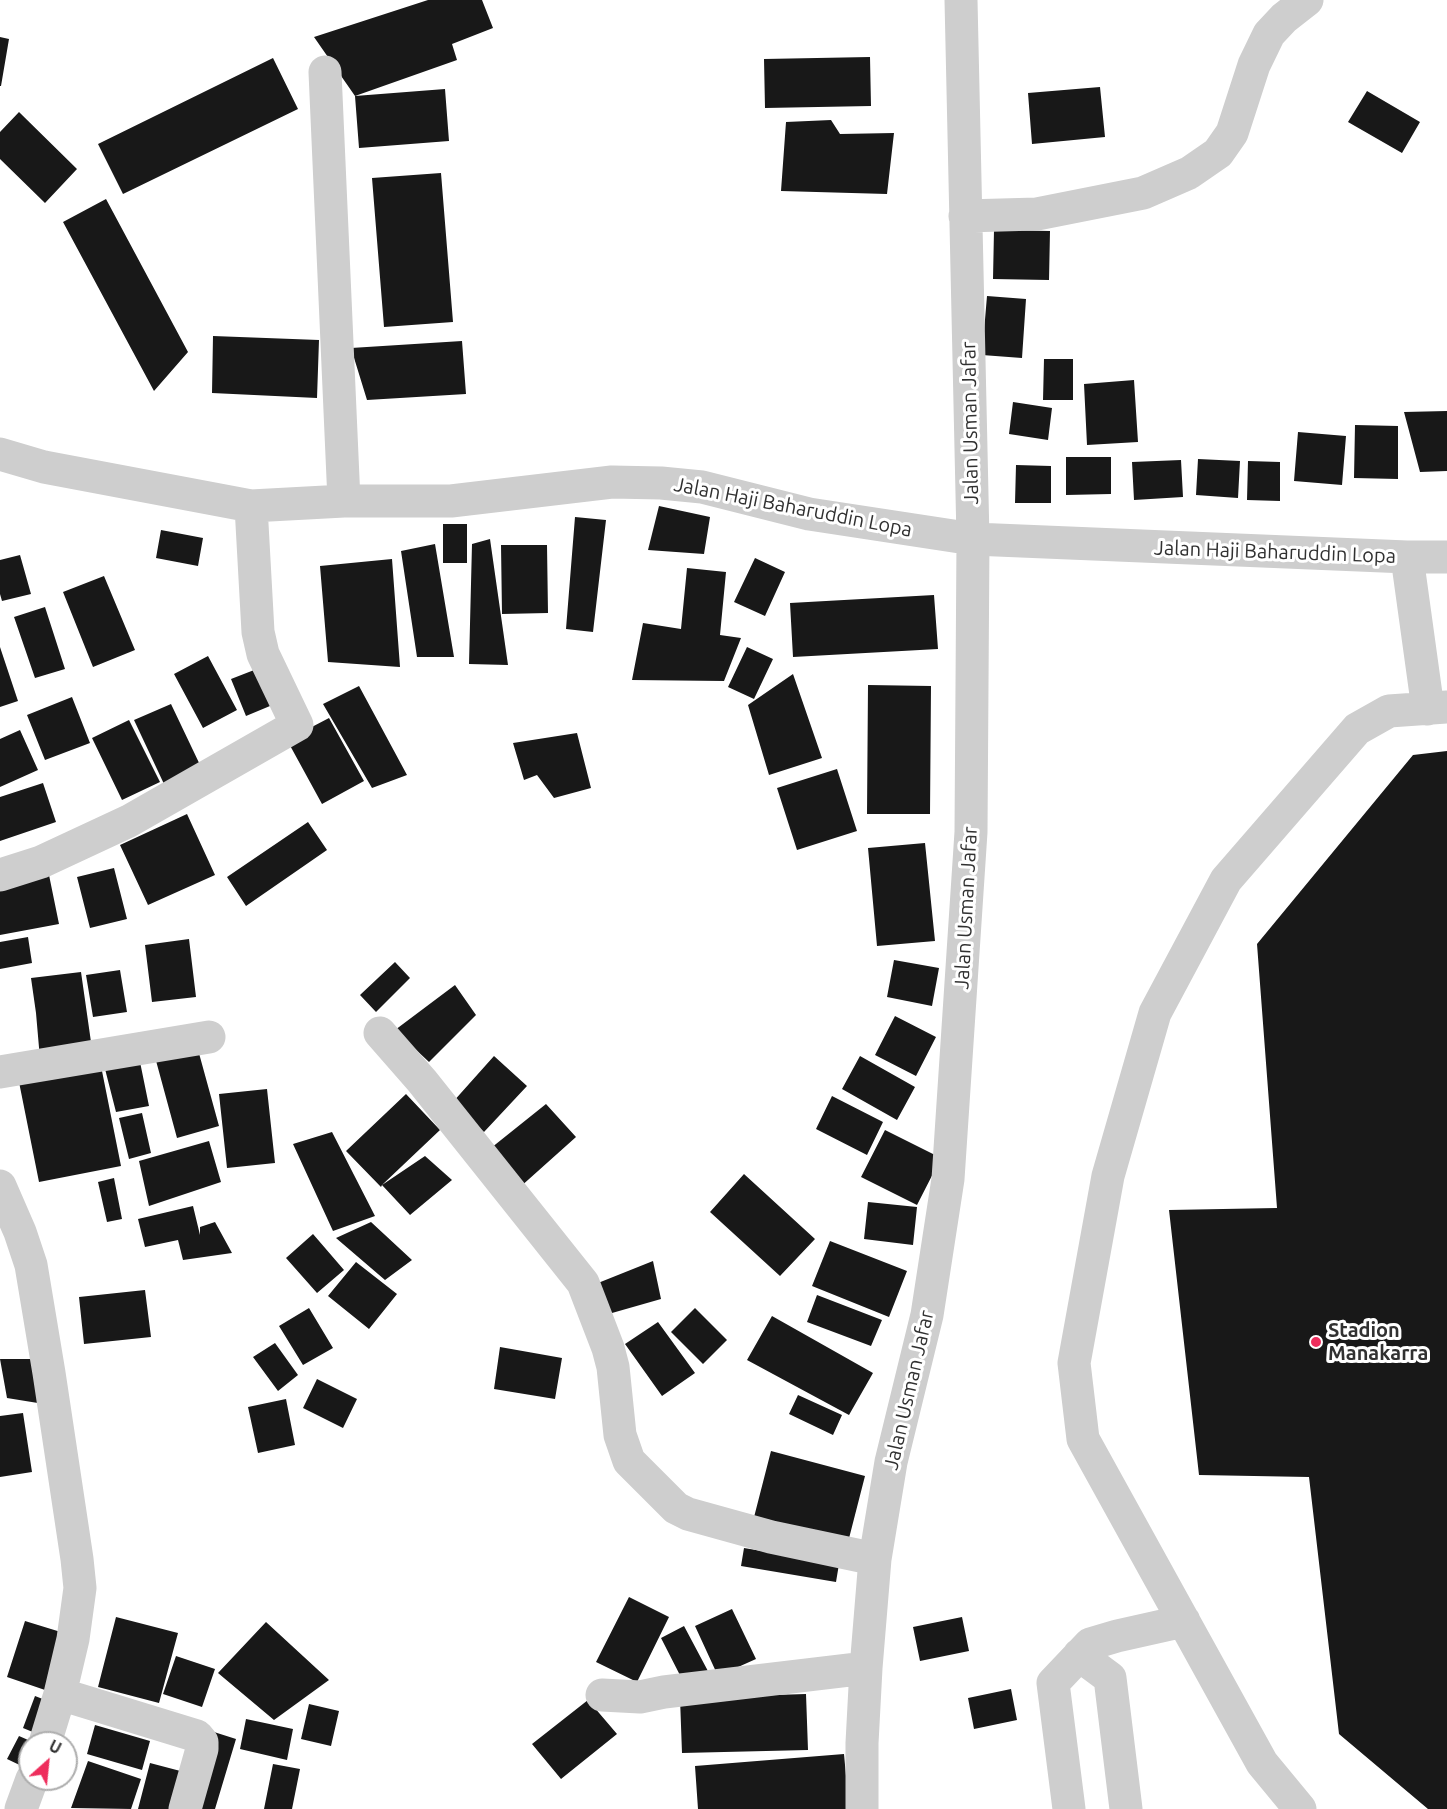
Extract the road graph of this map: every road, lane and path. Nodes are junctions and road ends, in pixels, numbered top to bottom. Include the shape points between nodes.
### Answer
1 (961, 0) edge
2 (1307, 0) edge
3 (326, 72) dead end
4 (965, 216) junction
5 (0, 454) edge
6 (344, 501) junction
7 (251, 506) junction
8 (973, 539) junction
9 (1407, 557) junction
10 (1447, 557) edge
11 (1438, 708) edge
12 (0, 875) edge
13 (380, 1033) dead end
14 (209, 1037) dead end
15 (0, 1072) edge
16 (0, 1186) edge
17 (875, 1559) junction
18 (1184, 1621) junction
19 (1079, 1654) junction
20 (866, 1668) junction
21 (60, 1694) junction
22 (602, 1695) dead end
23 (49, 1731) edge
24 (28, 1791) edge
25 (21, 1809) edge
26 (185, 1809) edge
27 (862, 1809) edge
28 (1069, 1809) edge
29 (1126, 1809) edge
30 (1300, 1809) edge

1 - 4 street, Jalan Usman Jafar
2 - 4 street via 1269,34 1254,65 1232,133 1218,153 1189,173 1143,193 1048,212
3 - 6 street
4 - 8 street, Jalan Usman Jafar
5 - 7 street, Jalan Haji Baharuddin Lopa via 44,467
6 - 7 street, Jalan Haji Baharuddin Lopa
6 - 8 street, Jalan Haji Baharuddin Lopa via 451,501 612,482 661,483 702,487 809,514
7 - 12 street via 258,632 263,654 297,725 129,821 41,862
8 - 9 street, Jalan Haji Baharuddin Lopa
8 - 17 street, Jalan Usman Jafar via 971,832 948,1179 927,1315 891,1462
9 - 10 street, Jalan Haji Baharuddin Lopa
9 - 11 street
11 - 18 street via 1389,711 1357,729 1226,880 1155,1013 1108,1176 1074,1363 1083,1439
13 - 17 street via 583,1283 613,1367 620,1435 629,1461 676,1508 688,1514
14 - 15 street
16 - 21 street via 31,1265 77,1559 80,1588
17 - 20 street, Jalan Usman Jafar
18 - 19 street via 1090,1644
18 - 30 street via 1262,1763
19 - 28 street via 1053,1683
19 - 29 street via 1110,1678
20 - 22 street via 640,1697
20 - 27 street, Jalan Usman Jafar
21 - 23 street
21 - 26 street via 197,1736 202,1749
24 - 25 street

